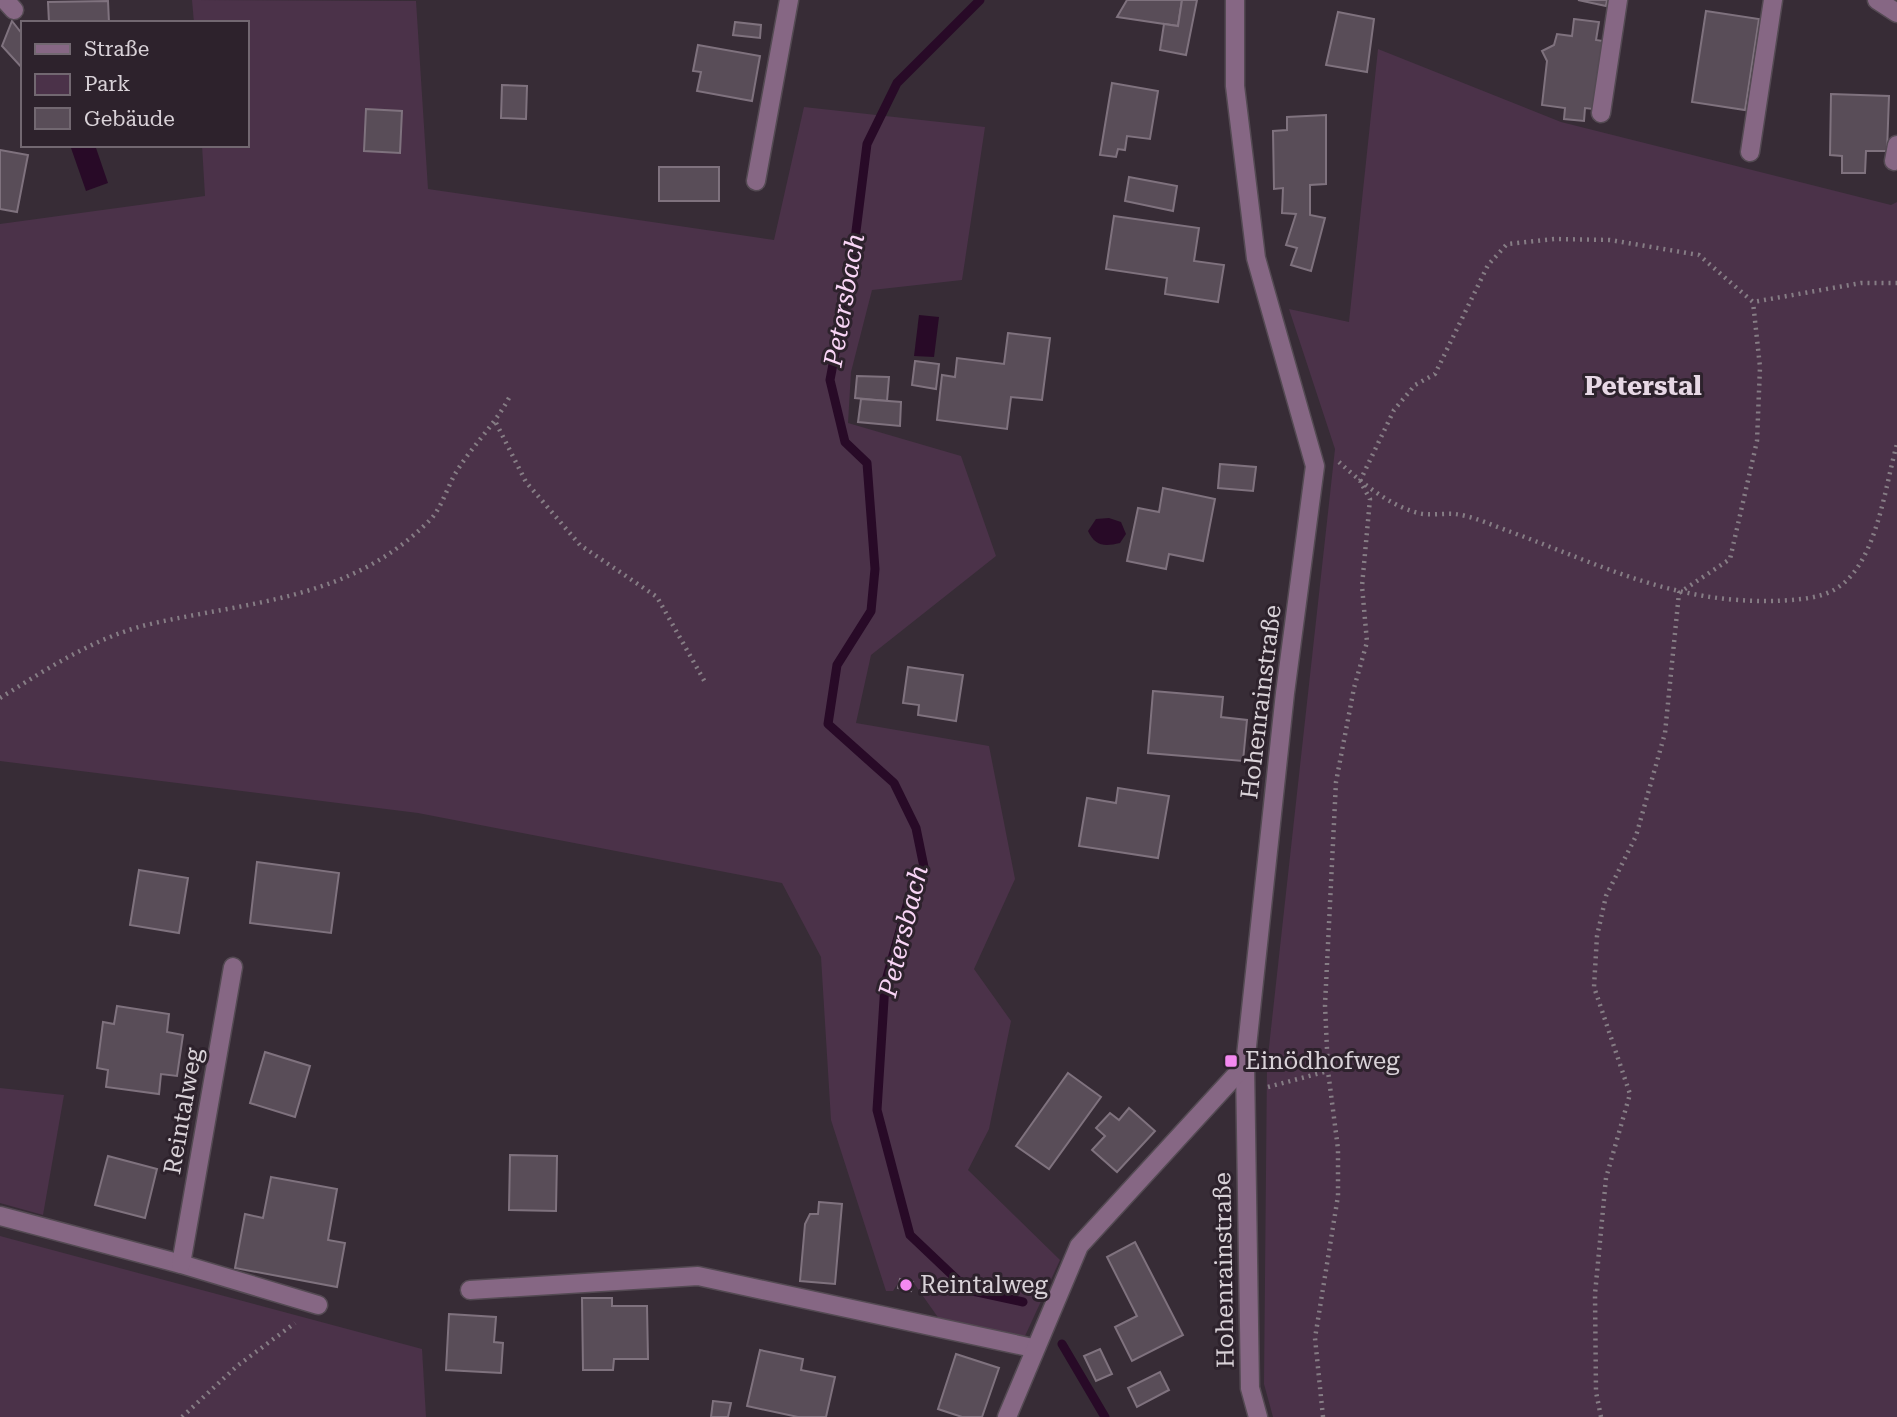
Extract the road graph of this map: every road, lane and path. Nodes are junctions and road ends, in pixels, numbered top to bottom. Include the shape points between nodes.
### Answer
1 (789, 0) edge
2 (1235, 0) edge
3 (1618, 0) edge
4 (1773, 0) edge
5 (1877, 0) edge
6 (1897, 13) edge
7 (1601, 113) dead end
8 (1750, 152) dead end
9 (756, 181) dead end
10 (1897, 283) edge
11 (1753, 302) junction
12 (510, 396) dead end
13 (496, 422) junction
14 (1897, 444) edge
15 (1360, 481) junction
16 (1679, 593) junction
17 (705, 682) dead end
18 (0, 698) edge
19 (233, 967) dead end
20 (1245, 1065) junction
21 (1328, 1071) junction
22 (1245, 1091) junction
23 (0, 1216) edge
24 (181, 1264) junction
25 (470, 1290) dead end
26 (318, 1305) joint
27 (1033, 1348) junction
28 (182, 1417) edge
29 (1007, 1417) edge
30 (1258, 1417) edge
31 (1323, 1417) edge
32 (1601, 1417) edge

1 - 9 street
2 - 20 street, Hohenrainstraße via 1236,86 1256,258 1315,466
3 - 7 street
4 - 8 street
5 - 6 street
10 - 11 path via 1861,283
11 - 15 path via 1699,255 1609,240 1507,244 1488,265 1435,374 1415,385 1394,410
11 - 16 path via 1760,367 1757,441 1730,558
12 - 13 path
13 - 17 path via 526,482 580,545 657,597
13 - 18 path via 456,472 432,519 347,579 270,602 146,626 74,651
14 - 16 path via 1875,537 1837,588 1798,600 1746,601
15 - 16 path via 1419,513 1458,514 1637,582
15 - 21 path via 1370,499 1362,586 1367,642 1336,782 1325,1005
16 - 32 path via 1665,733 1636,836 1606,896 1597,936 1594,987 1630,1094 1606,1178 1596,1281 1596,1392
19 - 24 street, Reintalweg
20 - 22 street, Hohenrainstraße
20 - 27 street via 1079,1246
21 - 22 path
21 - 31 path via 1338,1149 1338,1196 1315,1338
22 - 30 street, Hohenrainstraße via 1250,1388
23 - 24 street
24 - 26 street
25 - 27 street via 698,1276
26 - 28 path via 237,1366
27 - 29 street

